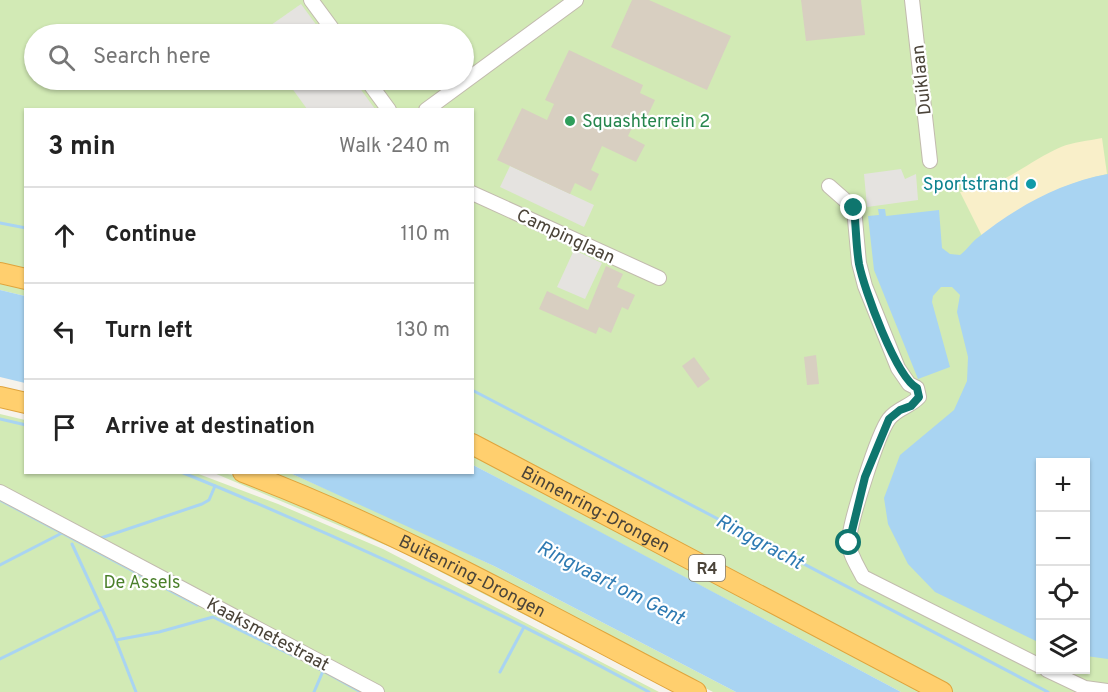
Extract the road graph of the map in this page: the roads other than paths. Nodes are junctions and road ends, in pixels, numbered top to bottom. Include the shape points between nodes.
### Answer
1 (311, 0) edge
2 (576, 0) edge
3 (912, 0) edge
4 (329, 24) edge
5 (474, 75) edge
6 (374, 90) edge
7 (453, 90) edge
8 (387, 108) edge
9 (429, 108) edge
10 (930, 161) dead end
11 (829, 186) dead end
12 (474, 195) edge
13 (0, 273) edge
14 (659, 278) dead end
15 (24, 279) edge
16 (0, 397) edge
17 (24, 403) edge
18 (474, 445) edge
19 (248, 474) edge
20 (0, 492) edge
21 (1036, 663) edge
22 (1057, 674) edge
23 (1108, 691) edge
24 (377, 692) edge
25 (696, 692) edge
26 (942, 692) edge

1 - 4 street
2 - 5 street
3 - 10 street, Duiklaan
6 - 8 street
7 - 9 street
11 - 21 street via 854,208 865,286 898,368 909,384 917,388 919,397 889,419 865,477 849,543 852,556 863,576
12 - 14 street, Campinglaan
13 - 15 highway
16 - 17 highway
18 - 26 highway, Binnenring-Drongen / R4
19 - 25 highway, Buitenring-Drongen via 392,537
20 - 24 street, Kaaksmetestraat
22 - 23 street via 1085,688

